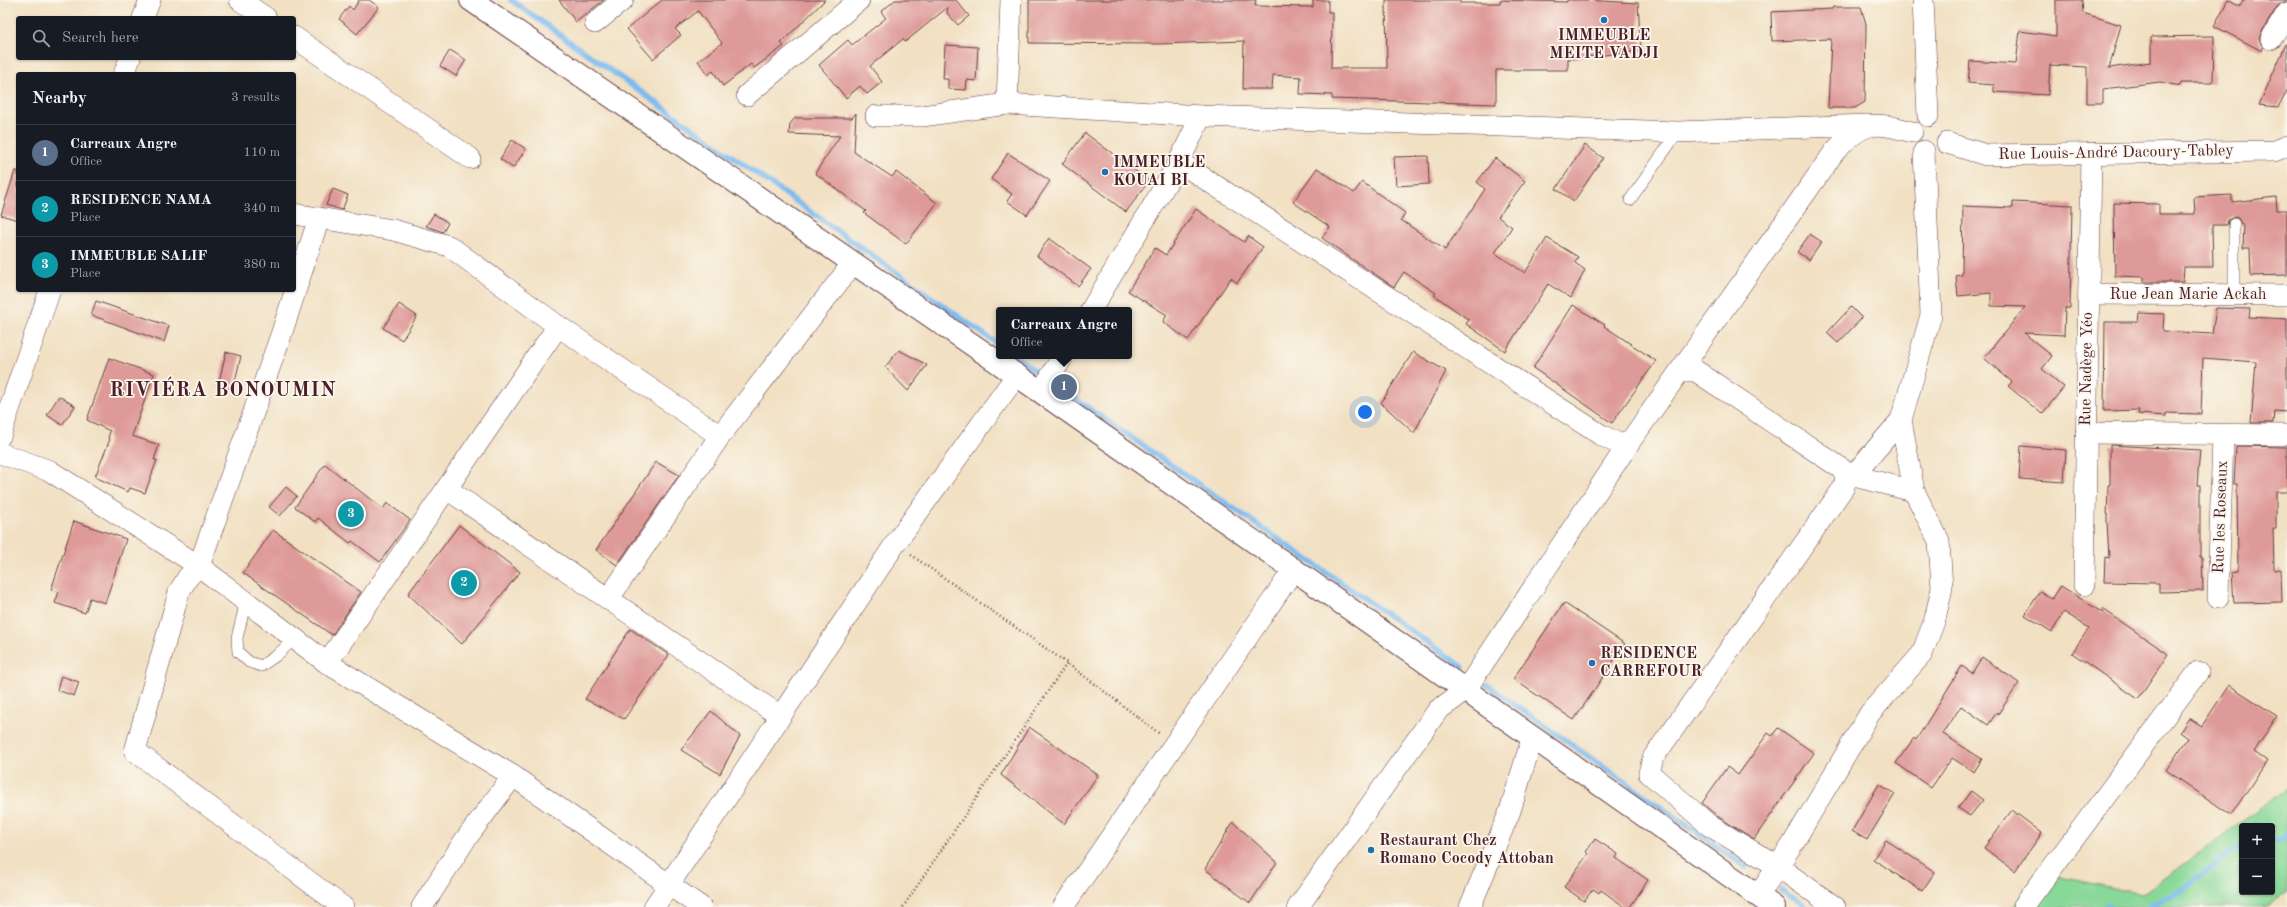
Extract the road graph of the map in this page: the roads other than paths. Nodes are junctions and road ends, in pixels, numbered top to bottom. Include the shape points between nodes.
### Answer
1 (150, 0) edge
2 (240, 0) edge
3 (471, 0) edge
4 (623, 0) edge
5 (859, 0) edge
6 (1011, 0) edge
7 (1923, 0) edge
8 (2287, 13) edge
9 (144, 16) edge
10 (263, 16) edge
11 (595, 23) dead end
12 (296, 38) edge
13 (2271, 39) dead end
14 (129, 60) edge
15 (125, 72) edge
16 (747, 95) dead end
17 (1007, 104) junction
18 (876, 116) dead end
19 (1201, 116) junction
20 (1928, 116) junction
21 (1871, 125) junction
22 (1678, 132) junction
23 (1912, 132) junction
24 (1947, 143) junction
25 (2287, 146) edge
26 (1924, 151) junction
27 (2091, 153) junction
28 (470, 158) dead end
29 (1180, 162) junction
30 (1630, 200) dead end
31 (296, 214) edge
32 (319, 218) junction
33 (2234, 224) dead end
34 (852, 263) junction
35 (296, 289) edge
36 (49, 292) edge
37 (295, 292) edge
38 (2089, 294) junction
39 (2234, 295) junction
40 (2287, 295) edge
41 (1093, 307) edge
42 (558, 326) junction
43 (1061, 359) edge
44 (1682, 371) junction
45 (1016, 376) junction
46 (1041, 392) junction
47 (1901, 420) junction
48 (2086, 433) junction
49 (2287, 435) edge
50 (0, 436) edge
51 (720, 436) junction
52 (2223, 436) junction
53 (1629, 443) junction
54 (0, 453) edge
55 (1849, 474) junction
56 (447, 489) junction
57 (1914, 491) junction
58 (199, 566) junction
59 (1294, 569) junction
60 (2084, 585) dead end
61 (609, 598) junction
62 (2218, 598) dead end
63 (246, 601) junction
64 (295, 638) junction
65 (327, 663) junction
66 (2198, 672) dead end
67 (1465, 692) junction
68 (780, 716) junction
69 (1532, 739) junction
70 (513, 776) junction
71 (1777, 866) junction
72 (670, 886) junction
73 (1766, 901) edge
74 (343, 907) edge
75 (422, 907) edge
76 (654, 907) edge
77 (701, 907) edge
78 (1064, 907) edge
79 (1298, 907) edge
80 (1470, 907) edge
81 (1835, 907) edge
82 (2023, 907) edge

1 - 9 street
2 - 10 street
3 - 34 street
4 - 11 street
5 - 16 street
6 - 17 street
7 - 20 street
8 - 13 street
12 - 28 street
14 - 15 street
17 - 18 street via 922,116
17 - 19 street
19 - 22 street
19 - 29 street
20 - 23 street via 1915,124
20 - 24 street via 1941,119 1946,124 1949,137
21 - 22 street
21 - 23 street via 1884,124
21 - 44 street via 1852,133 1834,151
22 - 30 lane
23 - 26 street via 1913,140
24 - 26 street via 1938,151
24 - 27 street, Rue Louis-André Dacoury-Tabley via 1986,156
25 - 27 street, Rue Louis-André Dacoury-Tabley via 2274,151
26 - 47 street via 1931,315
27 - 38 street, Rue Nadège Yéo
29 - 41 street
29 - 53 street via 1601,435 1619,444
31 - 32 street
32 - 35 street
32 - 42 street via 393,230 449,246
33 - 39 lane
34 - 45 street
34 - 51 street
36 - 50 street
37 - 58 street
38 - 39 street, Rue Jean Marie Ackah
38 - 48 street, Rue Nadège Yéo
39 - 40 street, Rue Jean Marie Ackah
42 - 51 street
42 - 56 street
43 - 46 street
44 - 53 street via 1675,377
44 - 55 street via 1696,371
45 - 46 street
45 - 68 street via 895,544
46 - 59 street
47 - 55 street
47 - 57 street
48 - 52 street
48 - 60 street, Rue Nadège Yéo
49 - 52 street
51 - 61 street
52 - 62 street, Rue les Roseaux
53 - 67 street
54 - 58 street via 50,471
55 - 57 street
55 - 71 street via 1844,487 1653,758 1649,769 1652,777 1710,826
56 - 61 street
56 - 65 street
57 - 71 street via 1939,541 1942,588 1935,619 1922,654 1870,713
58 - 63 street
58 - 74 street via 188,577 179,592 135,751
59 - 67 street
59 - 78 street
61 - 68 street
63 - 64 street
63 - 64 lane via 237,638 238,652 249,662 261,666
64 - 65 street
65 - 70 street
66 - 82 street
67 - 69 street
67 - 79 street via 1438,710
68 - 72 street
69 - 73 street
69 - 80 street via 1510,811
70 - 72 street
70 - 75 street via 465,840
71 - 73 street
71 - 81 street
72 - 76 street
72 - 77 street

